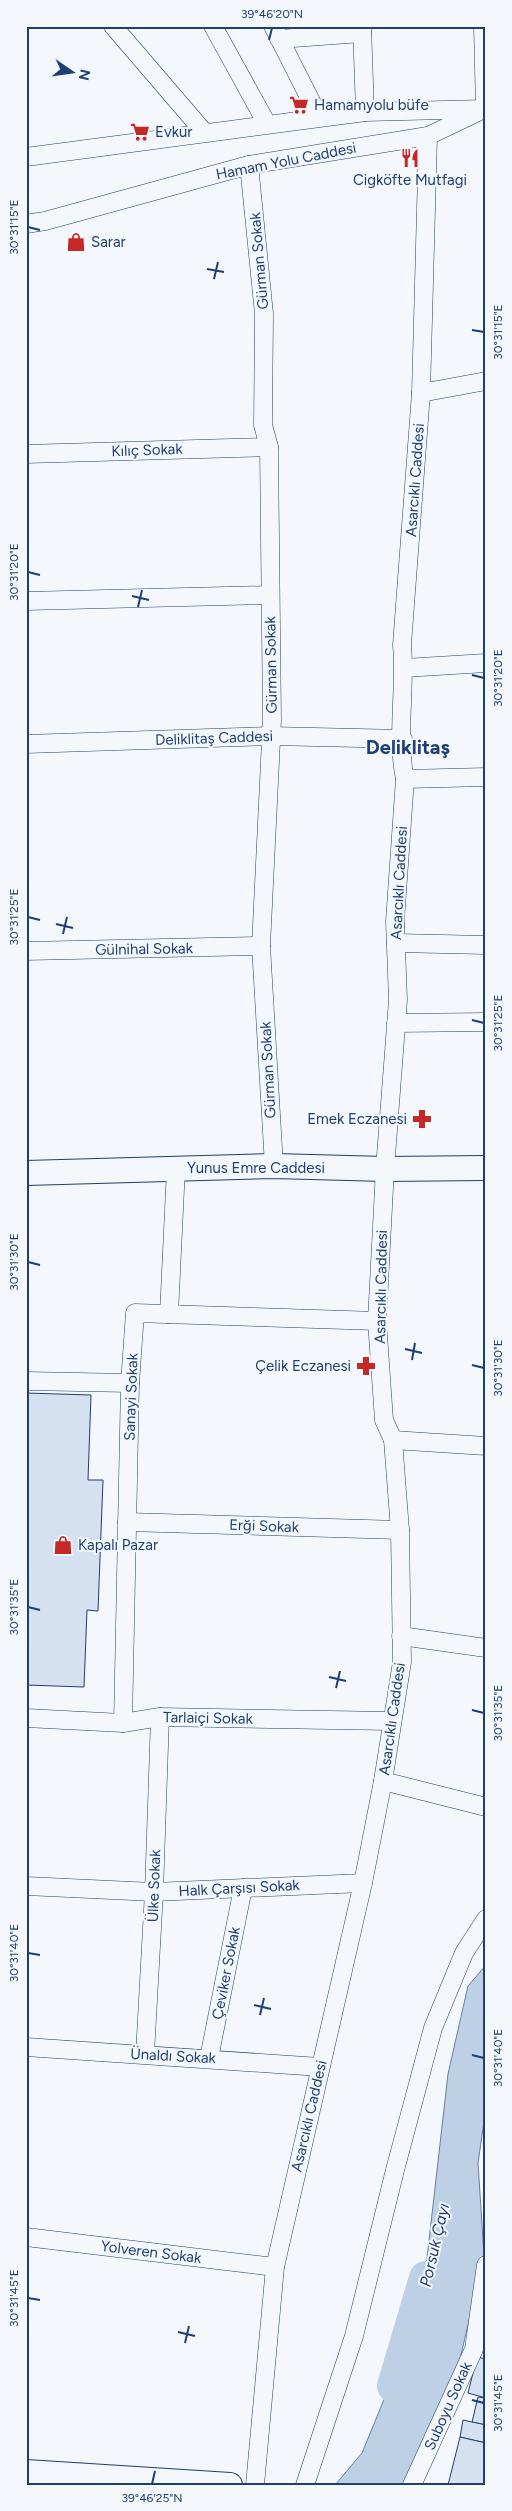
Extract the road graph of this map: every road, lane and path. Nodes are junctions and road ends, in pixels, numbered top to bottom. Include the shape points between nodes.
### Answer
1 (113, 26) edge
2 (213, 26) edge
3 (483, 26) edge
4 (362, 30) edge
5 (276, 33) edge
6 (485, 109) edge
7 (364, 112) junction
8 (319, 117) junction
9 (267, 124) junction
10 (204, 132) junction
11 (428, 136) junction
12 (26, 157) edge
13 (250, 165) junction
14 (26, 224) edge
15 (486, 381) edge
16 (421, 393) junction
17 (268, 446) junction
18 (26, 454) edge
19 (270, 595) junction
20 (26, 601) edge
21 (486, 663) edge
22 (404, 668) junction
23 (271, 736) junction
24 (403, 739) junction
25 (26, 744) edge
26 (486, 777) edge
27 (405, 779) junction
28 (396, 943) junction
29 (486, 945) edge
30 (261, 946) junction
31 (26, 951) edge
32 (486, 1022) edge
33 (396, 1023) junction
34 (274, 1166) junction
35 (176, 1168) junction
36 (486, 1168) edge
37 (385, 1169) junction
38 (26, 1173) edge
39 (169, 1314) junction
40 (377, 1321) junction
41 (26, 1381) edge
42 (130, 1383) junction
43 (393, 1440) junction
44 (486, 1446) edge
45 (128, 1522) junction
46 (400, 1530) junction
47 (401, 1636) junction
48 (486, 1648) edge
49 (160, 1717) junction
50 (26, 1718) edge
51 (391, 1721) junction
52 (124, 1723) junction
53 (383, 1781) junction
54 (486, 1807) edge
55 (362, 1883) junction
56 (26, 1886) edge
57 (243, 1888) junction
58 (154, 1892) junction
59 (486, 1920) edge
60 (26, 2047) edge
61 (145, 2054) junction
62 (208, 2058) junction
63 (320, 2067) junction
64 (26, 2237) edge
65 (486, 2265) edge
66 (276, 2267) junction
67 (480, 2351) edge
68 (26, 2472) edge
69 (230, 2485) edge
70 (255, 2485) edge
71 (305, 2485) edge
72 (412, 2485) edge

1 - 10 street
2 - 9 street
3 - 6 street
4 - 5 street
4 - 7 street
5 - 8 street
6 - 7 street
6 - 11 street, Hamam Yolu Caddesi
7 - 8 street
8 - 9 street
9 - 10 street
10 - 12 street
11 - 13 street, Hamam Yolu Caddesi
11 - 16 street, Asarcıklı Caddesi
13 - 14 street, Hamam Yolu Caddesi
13 - 17 street, Gürman Sokak via 264,314 263,425
15 - 16 street
16 - 22 street, Asarcıklı Caddesi via 402,645
17 - 18 street, Kılıç Sokak
17 - 19 street, Gürman Sokak
19 - 20 street
19 - 23 street, Gürman Sokak
21 - 22 street
22 - 24 street, Asarcıklı Caddesi
23 - 24 street, Deliklitaş Caddesi
23 - 25 street, Deliklitaş Caddesi
23 - 30 street, Gürman Sokak
24 - 27 street, Asarcıklı Caddesi via 400,757
26 - 27 street
27 - 28 street, Asarcıklı Caddesi
28 - 29 street
28 - 33 street, Asarcıklı Caddesi
30 - 31 street, Gülnihal Sokak
30 - 34 street, Gürman Sokak
32 - 33 street
33 - 37 street, Asarcıklı Caddesi
34 - 35 main road, Yunus Emre Caddesi
34 - 37 main road, Yunus Emre Caddesi
35 - 38 main road, Yunus Emre Caddesi
35 - 39 street
36 - 37 main road, Yunus Emre Caddesi
37 - 40 street, Asarcıklı Caddesi
39 - 40 street, Sanayi Sokak
39 - 42 street, Sanayi Sokak via 135,1313
40 - 43 street, Asarcıklı Caddesi via 384,1420
41 - 42 street
42 - 45 street, Sanayi Sokak
43 - 44 street
43 - 46 street, Asarcıklı Caddesi
45 - 46 street, Erği Sokak
45 - 52 street, Sanayi Sokak
46 - 47 street, Asarcıklı Caddesi
47 - 48 street
47 - 51 street, Asarcıklı Caddesi via 402,1662
49 - 51 street, Tarlaiçi Sokak
49 - 52 street, Tarlaiçi Sokak
49 - 58 street, Ülke Sokak
50 - 52 street, Tarlaiçi Sokak
51 - 53 street, Asarcıklı Caddesi
53 - 54 street
53 - 55 street, Asarcıklı Caddesi
55 - 57 street, Halk Çarşısı Sokak
55 - 63 street, Asarcıklı Caddesi
56 - 58 street, Halk Çarşısı Sokak
57 - 58 street, Halk Çarşısı Sokak
57 - 62 street, Çeviker Sokak
58 - 61 street, Ülke Sokak
59 - 71 street via 464,1953 434,2028 354,2336
60 - 61 street, Ünaldı Sokak
61 - 62 street, Ünaldı Sokak
62 - 63 street, Ünaldı Sokak
63 - 66 street, Asarcıklı Caddesi
64 - 66 street, Yolveren Sokak
65 - 67 street, Suboyu Sokak
66 - 70 street, Asarcıklı Caddesi
67 - 72 street, Suboyu Sokak
68 - 69 main road

